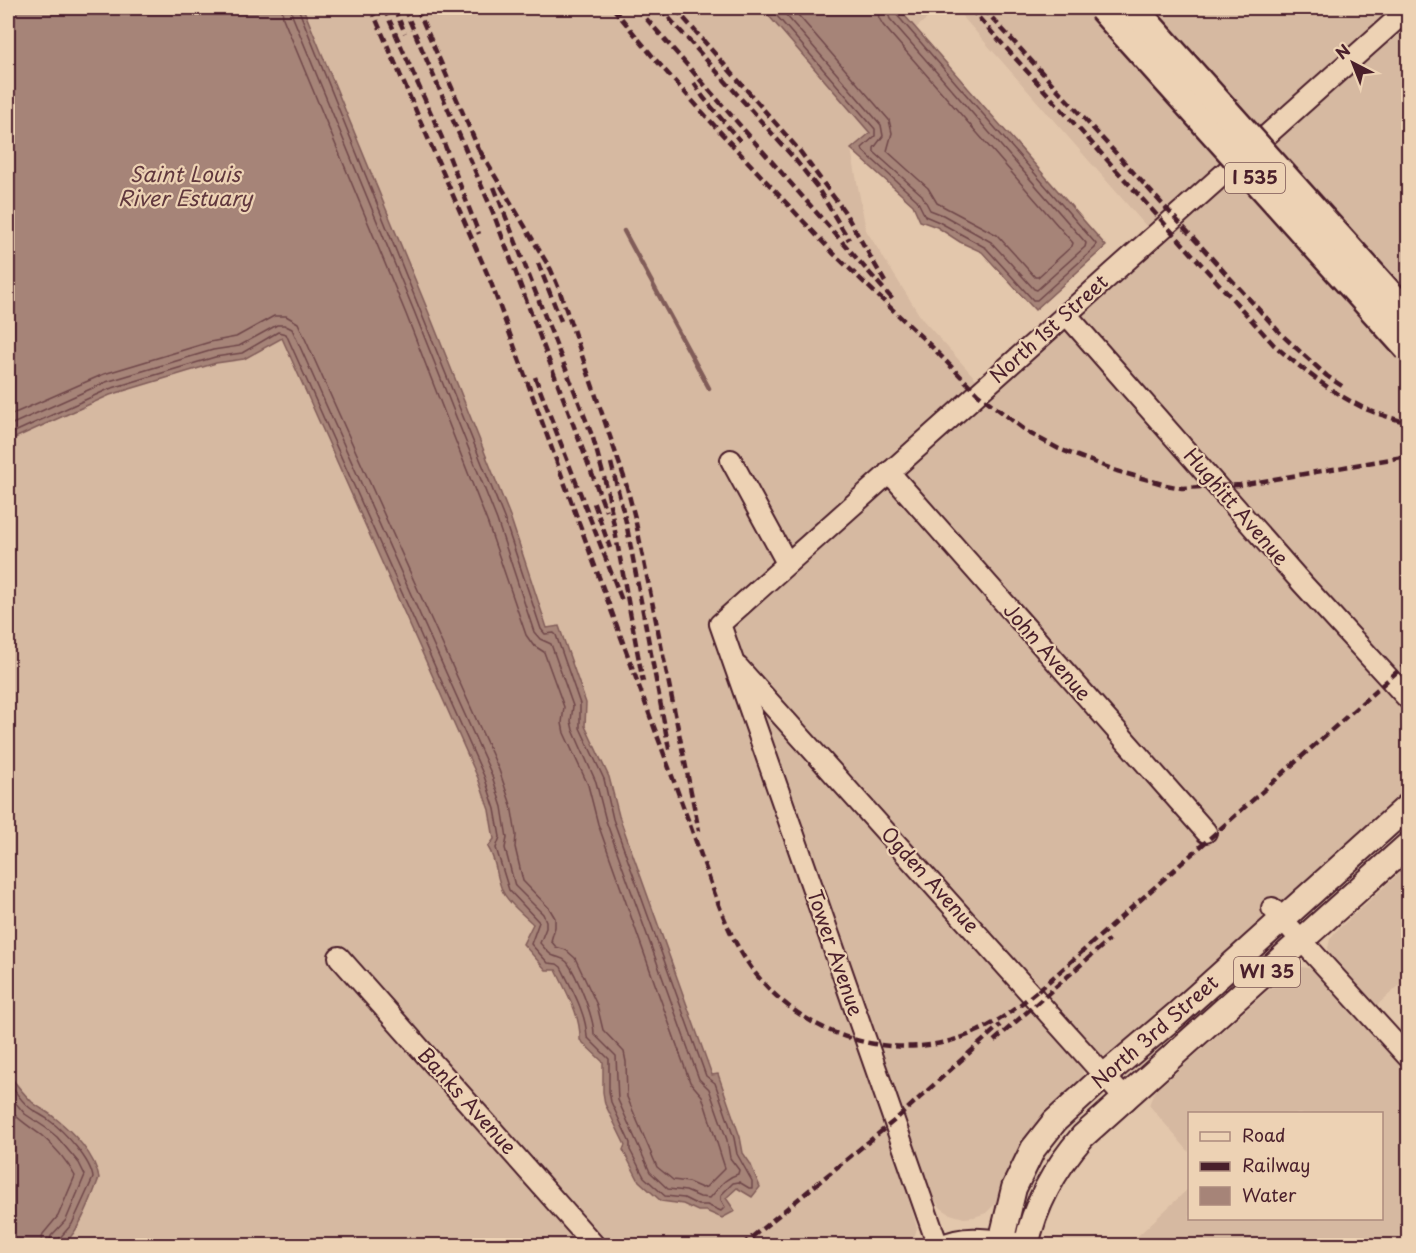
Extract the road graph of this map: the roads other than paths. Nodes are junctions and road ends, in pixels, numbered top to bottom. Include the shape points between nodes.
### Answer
1 (1102, 8) edge
2 (1133, 8) edge
3 (1408, 9) edge
4 (1066, 314) junction
5 (1408, 315) edge
6 (1408, 348) edge
7 (731, 460) dead end
8 (889, 472) junction
9 (787, 563) junction
10 (733, 661) junction
11 (1408, 699) edge
12 (1408, 806) edge
13 (1206, 832) dead end
14 (1408, 845) edge
15 (1277, 914) junction
16 (1302, 941) junction
17 (339, 957) dead end
18 (1408, 1057) edge
19 (1104, 1076) junction
20 (1126, 1100) junction
21 (1000, 1243) edge
22 (595, 1245) edge
23 (940, 1245) edge
24 (1026, 1245) edge

1 - 6 highway, I 535, bridge
2 - 5 highway, I 535, bridge
3 - 4 street, North 1st Street
4 - 8 street, North 1st Street
4 - 11 street, Hughitt Avenue
7 - 9 street
8 - 9 street, North 1st Street
8 - 13 street, John Avenue
9 - 10 street, North 1st Street via 720,624
10 - 19 street, Ogden Avenue
10 - 23 street, Tower Avenue
12 - 15 main road, North 3rd Street / WI 35
14 - 16 main road, North 3rd Street / WI 35
15 - 16 street
15 - 19 main road, North 3rd Street / WI 35 via 1178,1014
16 - 18 street
16 - 20 main road, North 3rd Street / WI 35
17 - 22 street, Banks Avenue
19 - 20 street, Ogden Avenue
19 - 21 main road, North 3rd Street / WI 35 via 1055,1121 1033,1149 1014,1188
20 - 24 main road, North 3rd Street / WI 35 via 1083,1136 1062,1161 1041,1198
21 - 23 street, North 3rd Street via 963,1239
21 - 24 street, North 3rd Street

